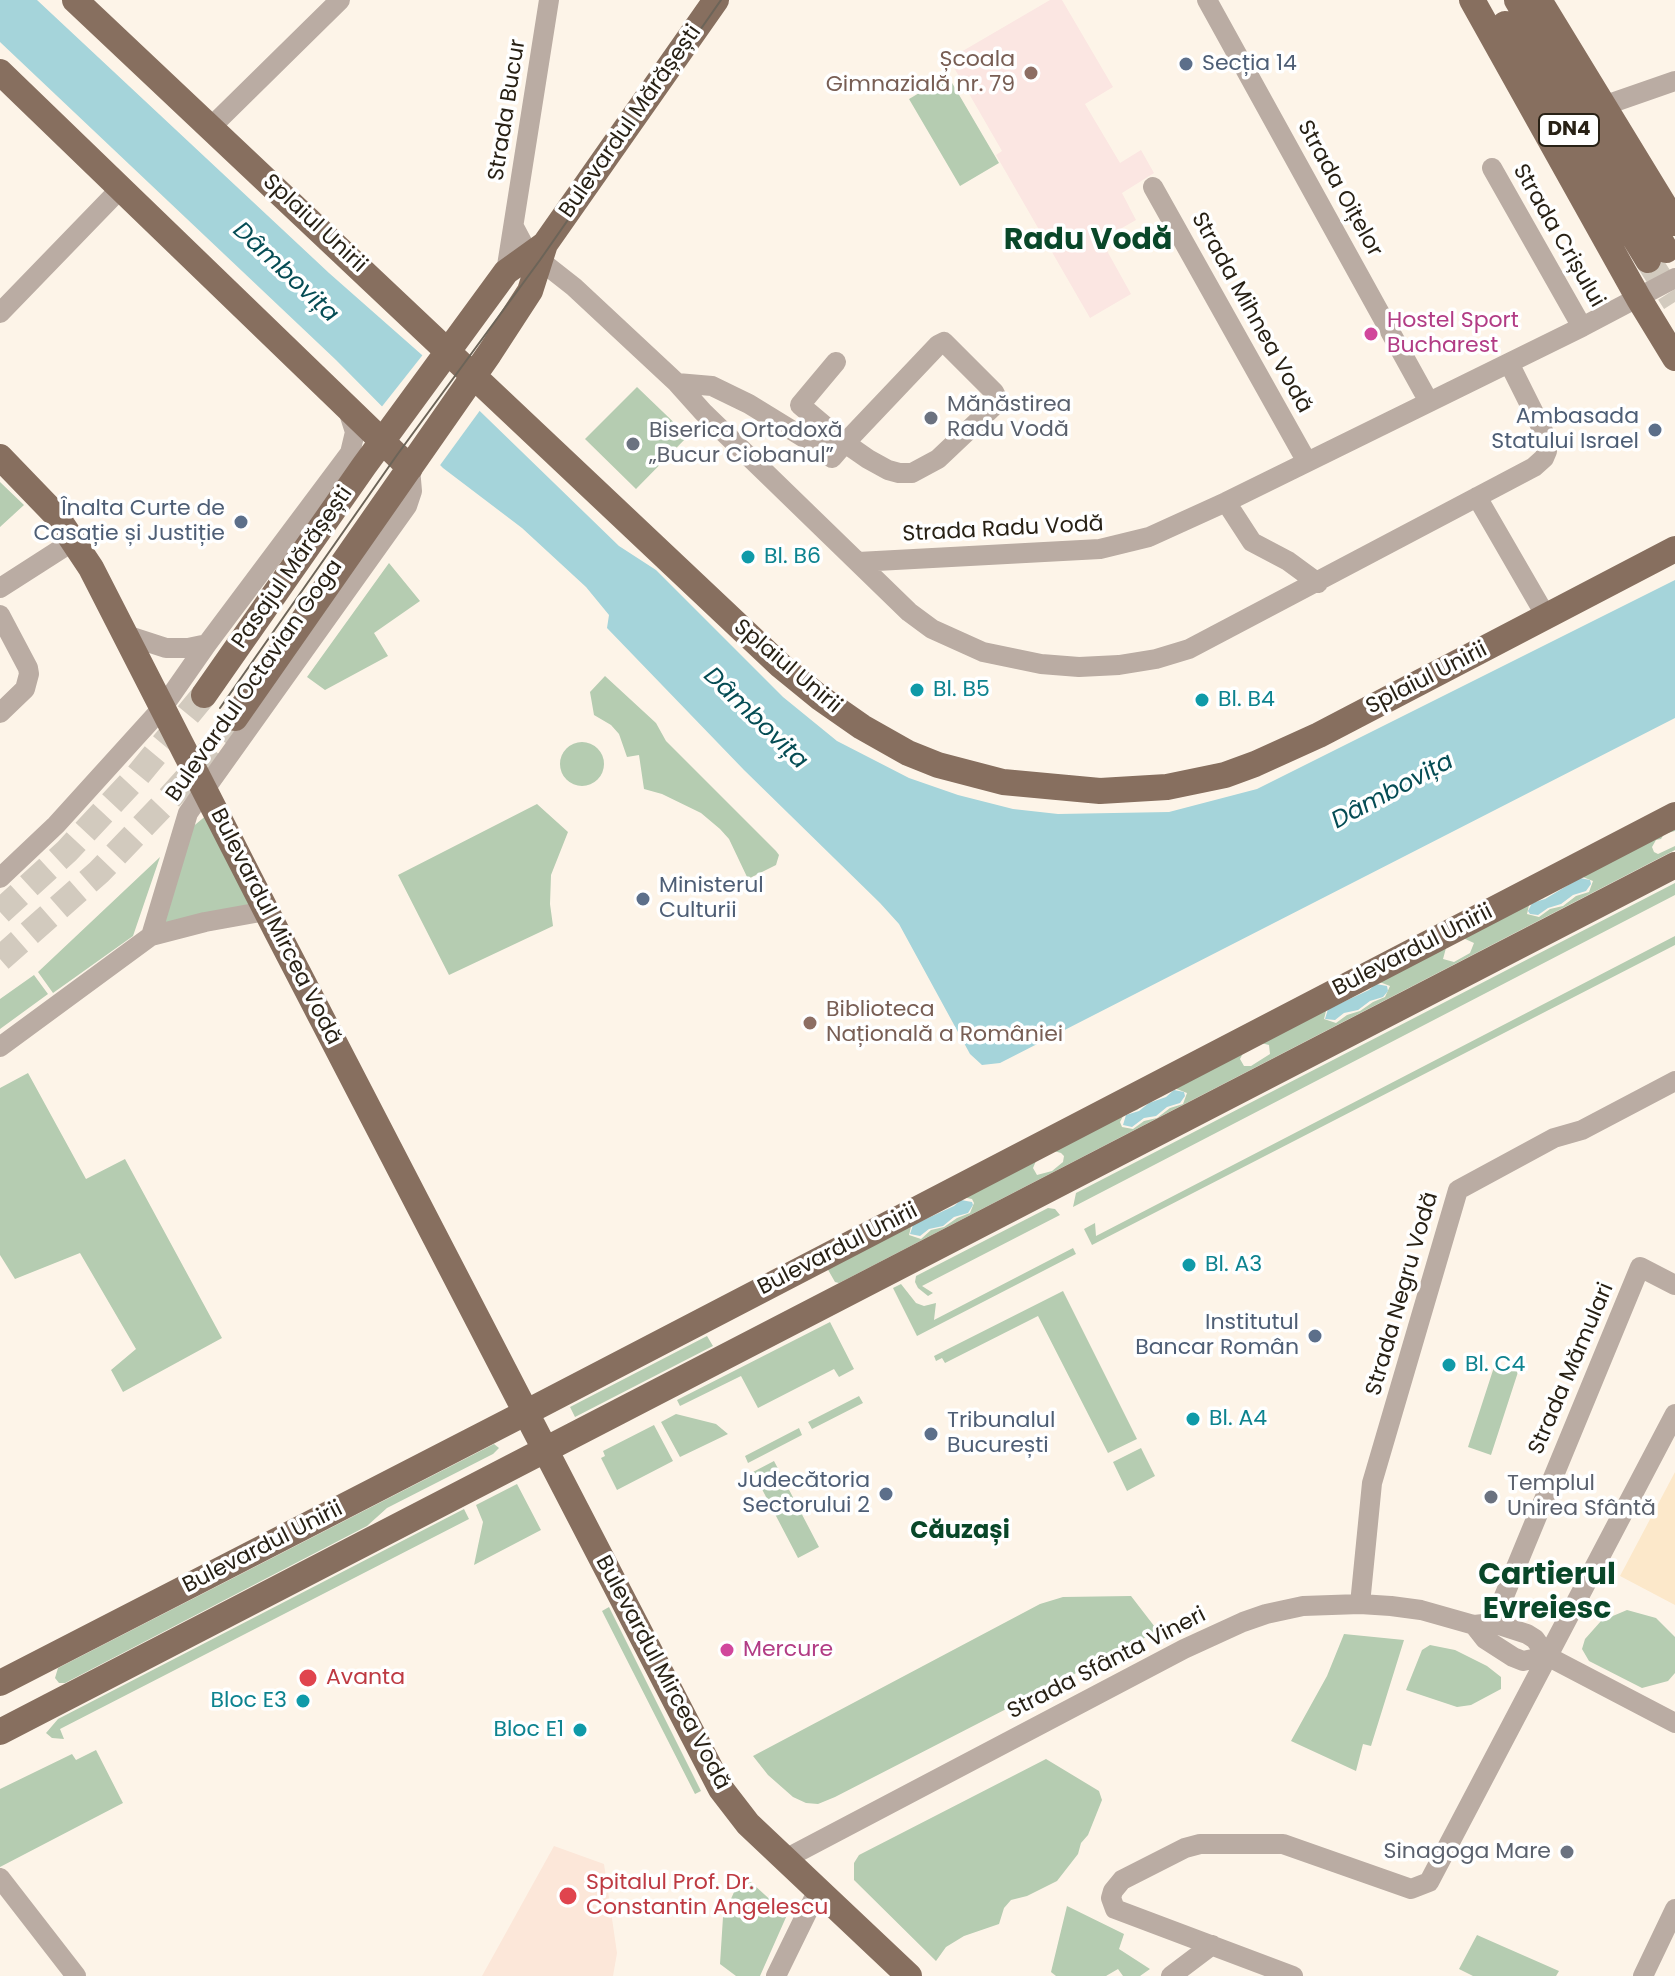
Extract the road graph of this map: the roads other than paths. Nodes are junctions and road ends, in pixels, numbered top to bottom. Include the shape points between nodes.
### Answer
1 (75, 0) edge
2 (340, 0) edge
3 (549, 0) edge
4 (716, 0) edge
5 (1207, 0) edge
6 (1472, 0) edge
7 (1491, 0) edge
8 (1517, 0) edge
9 (1539, 0) edge
10 (0, 72) edge
11 (1675, 81) edge
12 (1603, 106) junction
13 (211, 127) junction
14 (1492, 168) dead end
15 (1153, 187) dead end
16 (121, 188) junction
17 (1675, 223) edge
18 (514, 227) junction
19 (539, 252) junction
20 (506, 272) junction
21 (1675, 278) edge
22 (1639, 299) junction
23 (0, 313) edge
24 (1582, 327) junction
25 (443, 357) junction
26 (1675, 358) edge
27 (836, 362) dead end
28 (1509, 363) junction
29 (470, 382) junction
30 (677, 383) junction
31 (1429, 402) junction
32 (347, 407) junction
33 (388, 433) junction
34 (845, 443) junction
35 (350, 453) junction
36 (0, 457) edge
37 (416, 460) junction
38 (1307, 462) junction
39 (1477, 497) junction
40 (1226, 502) junction
41 (75, 540) junction
42 (1675, 549) edge
43 (858, 562) junction
44 (1318, 583) junction
45 (0, 588) edge
46 (0, 615) edge
47 (1547, 618) junction
48 (126, 635) junction
49 (207, 644) junction
50 (204, 695) tunnel mouth
51 (163, 707) junction
52 (0, 713) edge
53 (235, 718) tunnel mouth
54 (205, 790) junction
55 (1675, 815) edge
56 (1675, 865) edge
57 (0, 878) edge
58 (266, 911) junction
59 (151, 936) junction
60 (0, 1047) edge
61 (1675, 1081) edge
62 (1675, 1285) edge
63 (527, 1412) junction
64 (1675, 1414) edge
65 (547, 1450) junction
66 (1360, 1604) junction
67 (1483, 1624) junction
68 (1547, 1656) junction
69 (4, 1680) edge
70 (29, 1718) junction
71 (1675, 1723) edge
72 (0, 1732) edge
73 (785, 1859) junction
74 (0, 1878) edge
75 (818, 1890) junction
76 (1675, 1909) edge
77 (1212, 1945) junction
78 (76, 1976) edge
79 (776, 1976) edge
80 (909, 1976) edge
81 (1171, 1976) edge
82 (1293, 1976) edge
83 (1643, 1976) edge

1 - 13 main road, Splaiul Unirii
2 - 13 street
3 - 18 street, Strada Bucur
4 - 19 main road, Bulevardul Mărășești
5 - 31 street, Strada Oițelor
6 - 22 main road
7 - 8 main road, DN4 via 1657,255
9 - 12 main road
10 - 16 main road
11 - 12 street
12 - 17 main road
13 - 25 main road, Splaiul Unirii
14 - 24 street, Strada Crișului
15 - 38 street, Strada Mihnea Vodă
16 - 23 street
16 - 32 main road
18 - 19 street via 523,244
18 - 20 street, Strada Bucur
19 - 20 main road, Bulevardul Mărășești
19 - 29 main road, Bulevardul Mărășești via 530,291
19 - 30 street
20 - 25 main road, Bulevardul Mărășești
21 - 22 street, Strada Radu Vodă
22 - 24 street, Strada Radu Vodă
22 - 26 main road
24 - 28 street, Strada Radu Vodă
25 - 29 main road, Splaiul Unirii
25 - 33 main road, Pasajul Mărășești
27 - 34 street via 800,405
28 - 31 street, Strada Radu Vodă
28 - 39 street via 1544,431 1547,451 1534,467
29 - 37 main road, Pasajul Mărășești
29 - 47 main road, Splaiul Unirii via 819,697 908,753 1003,782 1067,790 1133,790 1225,775 1308,740
30 - 34 street via 712,386 832,458
30 - 43 street
31 - 38 street, Strada Radu Vodă
32 - 33 main road
32 - 35 street via 355,432
33 - 35 street
33 - 37 main road
33 - 50 main road, Pasajul Mărășești
34 - 34 street via 888,470 912,473 938,459 997,398 944,342
35 - 49 street
36 - 41 main road, Bulevardul Mircea Vodă
37 - 53 main road, Pasajul Mărășești
37 - 54 street, Bulevardul Octavian Goga via 407,506
38 - 40 street, Strada Radu Vodă
39 - 44 street
39 - 47 street
40 - 43 street, Strada Radu Vodă via 1117,547
40 - 44 street via 1252,542
41 - 45 street
41 - 48 main road, Bulevardul Mircea Vodă
42 - 47 main road, Splaiul Unirii
43 - 44 street via 909,612 946,636 1001,656 1079,667 1173,654
46 - 52 street via 29,674 25,689
48 - 49 street via 166,648
48 - 51 main road, Bulevardul Mircea Vodă
49 - 51 street
51 - 54 main road, Bulevardul Mircea Vodă
51 - 57 street
54 - 58 main road, Bulevardul Mircea Vodă
54 - 59 street, Bulevardul Octavian Goga via 188,813
55 - 63 main road, Bulevardul Unirii
56 - 65 main road, Bulevardul Unirii
58 - 59 street
58 - 63 main road, Bulevardul Mircea Vodă
59 - 60 street
61 - 66 street, Strada Negru Vodă via 1458,1190 1372,1483
62 - 67 street, Strada Mămulari via 1640,1267
63 - 65 main road, Bulevardul Mircea Vodă
63 - 69 main road, Bulevardul Unirii
64 - 68 street
65 - 70 main road, Bulevardul Unirii
65 - 73 main road, Bulevardul Mircea Vodă via 721,1789
66 - 67 street, Strada Sfânta Vineri
66 - 73 street, Strada Sfânta Vineri via 1285,1609 1220,1632
67 - 68 street, Strada Sfânta Vineri via 1527,1634
68 - 71 street, Strada Sfânta Vineri
68 - 77 street via 1420,1886 1283,1844 1200,1844 1122,1880 1111,1898 1115,1909
69 - 70 main road
70 - 72 main road, Bulevardul Unirii
73 - 75 main road, Bulevardul Mircea Vodă
74 - 78 street
75 - 79 street
75 - 80 main road, Bulevardul Mircea Vodă
76 - 83 street
77 - 81 street
77 - 82 street

